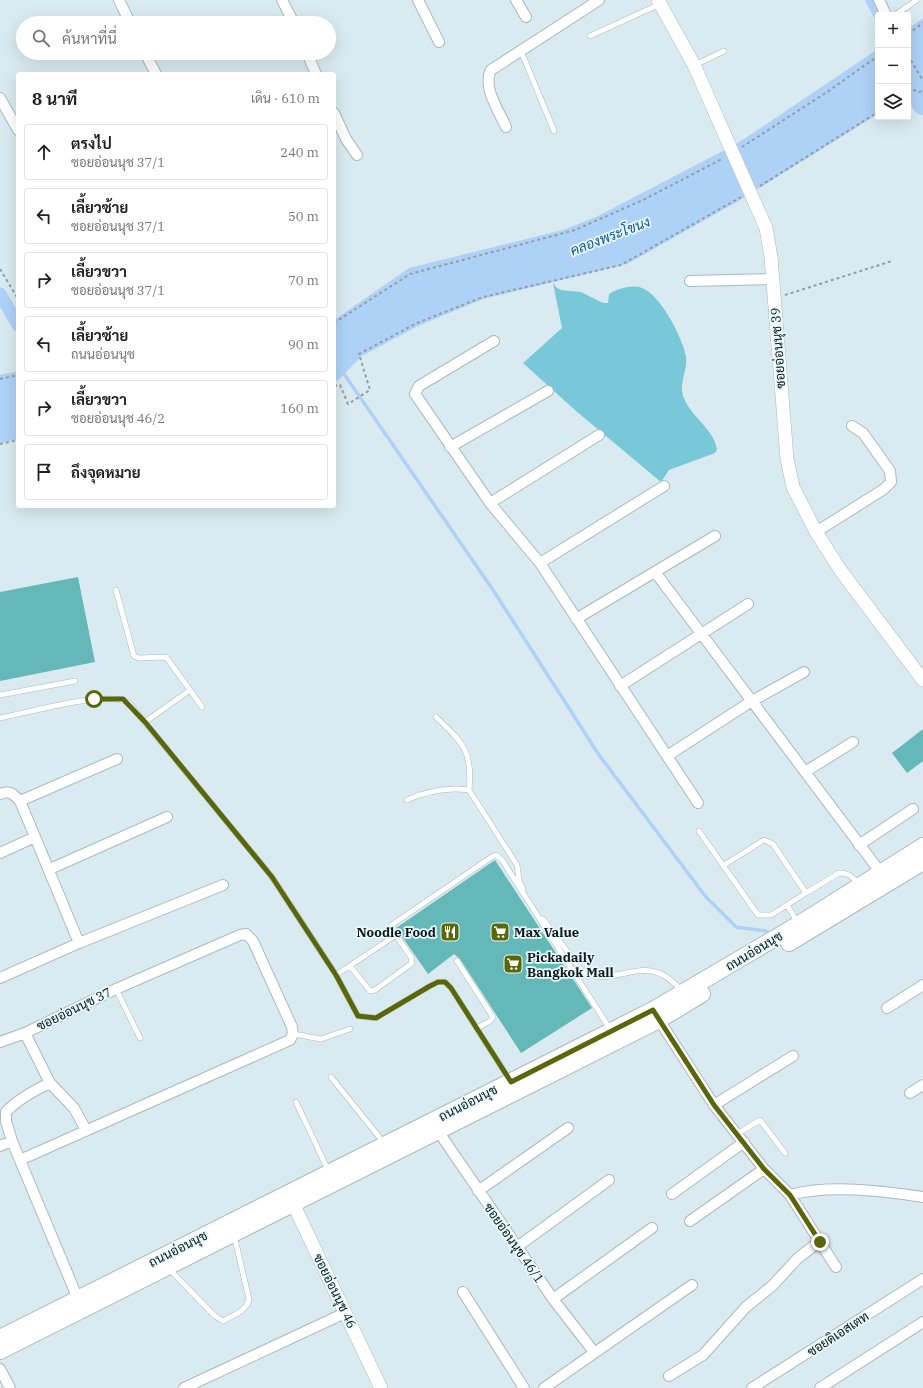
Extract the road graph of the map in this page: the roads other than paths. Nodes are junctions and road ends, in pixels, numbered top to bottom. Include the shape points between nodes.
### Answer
1 (119, 0) edge
2 (282, 0) edge
3 (419, 0) edge
4 (516, 0) edge
5 (599, 0) edge
6 (879, 0) edge
7 (917, 0) edge
8 (659, 2) edge
9 (885, 12) edge
10 (900, 12) edge
11 (127, 16) edge
12 (290, 16) edge
13 (526, 18) dead end
14 (590, 36) dead end
15 (439, 42) dead end
16 (521, 51) junction
17 (724, 51) dead end
18 (149, 60) edge
19 (309, 60) edge
20 (694, 65) junction
21 (155, 72) edge
22 (313, 72) edge
23 (1, 103) edge
24 (336, 118) edge
25 (16, 127) edge
26 (506, 127) dead end
27 (554, 131) dead end
28 (357, 155) dead end
29 (772, 279) junction
30 (690, 282) dead end
31 (494, 341) dead end
32 (548, 391) dead end
33 (852, 426) dead end
34 (600, 434) dead end
35 (450, 447) junction
36 (664, 486) dead end
37 (490, 503) junction
38 (816, 532) junction
39 (715, 536) dead end
40 (540, 563) junction
41 (655, 572) junction
42 (116, 590) dead end
43 (748, 604) dead end
44 (576, 619) junction
45 (702, 635) junction
46 (804, 672) dead end
47 (923, 680) edge
48 (75, 681) dead end
49 (620, 686) junction
50 (190, 690) junction
51 (0, 695) edge
52 (752, 701) junction
53 (202, 707) dead end
54 (436, 717) dead end
55 (0, 718) edge
56 (145, 722) junction
57 (853, 742) dead end
58 (667, 756) junction
59 (117, 759) dead end
60 (805, 772) junction
61 (470, 790) junction
62 (0, 794) edge
63 (20, 800) junction
64 (407, 800) dead end
65 (698, 803) dead end
66 (913, 809) dead end
67 (167, 817) dead end
68 (699, 831) dead end
69 (35, 837) junction
70 (859, 845) junction
71 (923, 846) edge
72 (0, 852) edge
73 (923, 862) edge
74 (724, 865) junction
75 (50, 869) junction
76 (885, 878) junction
77 (223, 885) dead end
78 (861, 886) junction
79 (806, 893) junction
80 (787, 905) junction
81 (799, 924) junction
82 (396, 935) junction
83 (79, 943) junction
84 (457, 961) dead end
85 (350, 966) junction
86 (336, 975) junction
87 (0, 978) edge
88 (923, 985) edge
89 (116, 989) junction
90 (683, 993) junction
91 (887, 1008) dead end
92 (656, 1015) junction
93 (477, 1028) junction
94 (350, 1029) dead end
95 (612, 1031) junction
96 (26, 1033) junction
97 (293, 1034) junction
98 (140, 1038) dead end
99 (0, 1042) edge
100 (793, 1056) dead end
101 (331, 1077) dead end
102 (511, 1082) junction
103 (50, 1083) junction
104 (923, 1085) edge
105 (910, 1093) dead end
106 (296, 1102) dead end
107 (714, 1105) junction
108 (435, 1126) junction
109 (568, 1128) dead end
110 (86, 1130) junction
111 (737, 1134) junction
112 (12, 1141) junction
113 (744, 1142) junction
114 (386, 1144) junction
115 (0, 1146) edge
116 (784, 1153) dead end
117 (20, 1160) junction
118 (764, 1169) junction
119 (329, 1173) junction
120 (609, 1180) dead end
121 (478, 1191) junction
122 (672, 1194) dead end
123 (790, 1195) junction
124 (923, 1197) edge
125 (291, 1199) junction
126 (690, 1221) dead end
127 (232, 1228) junction
128 (652, 1228) dead end
129 (820, 1242) junction
130 (516, 1247) junction
131 (163, 1263) junction
132 (836, 1267) dead end
133 (923, 1279) edge
134 (692, 1285) dead end
135 (463, 1292) dead end
136 (78, 1299) junction
137 (553, 1299) junction
138 (345, 1313) junction
139 (923, 1322) edge
140 (0, 1338) edge
141 (0, 1351) edge
142 (594, 1352) junction
143 (0, 1369) edge
144 (669, 1376) dead end
145 (10, 1388) edge
146 (184, 1388) edge
147 (381, 1388) edge
148 (524, 1388) edge
149 (544, 1388) edge
150 (752, 1388) edge
151 (820, 1388) edge

1 - 11 street
2 - 12 street
3 - 15 street
4 - 13 street
5 - 16 street
6 - 9 street
7 - 10 lane
8 - 14 lane
8 - 20 street, ซอยอ่อนนุช 39
16 - 26 street via 490,70 488,76 487,84
16 - 27 lane
17 - 20 lane
18 - 21 street
19 - 22 street
20 - 29 street, ซอยอ่อนนุช 39 via 766,228
23 - 25 street
24 - 28 street via 346,140
29 - 30 street
29 - 38 street, ซอยอ่อนนุช 39 via 787,460 793,487
31 - 35 street via 416,389 415,394
32 - 35 street
33 - 38 street via 863,433 890,471 891,482
34 - 37 street
35 - 37 street
36 - 40 street
37 - 40 street
38 - 47 street, ซอยอ่อนนุช 39 via 841,571
39 - 41 street
40 - 44 street
41 - 44 street
41 - 45 street
42 - 50 lane via 134,656 166,657
43 - 45 street
44 - 49 street
45 - 49 street
45 - 52 street
46 - 52 street
48 - 51 lane
49 - 58 street
50 - 53 lane
50 - 56 lane
52 - 58 street
52 - 60 street
54 - 61 lane via 466,750 471,770
55 - 56 lane via 94,699 123,699
56 - 86 lane via 272,877
57 - 60 street
58 - 65 street
59 - 63 street
60 - 70 street
61 - 64 lane via 453,788 422,793
61 - 90 lane via 517,865 519,880 527,896 582,971 591,976 602,977 638,970 650,971 662,974
62 - 63 street via 7,791
63 - 69 street
66 - 70 street
67 - 75 street
68 - 74 lane
69 - 72 street
69 - 75 street
70 - 76 street
71 - 76 main road, ถนนอ่อนนุช
73 - 76 main road, ถนนอ่อนนุช
74 - 79 lane via 767,840 773,844
74 - 80 lane via 758,915 768,916
75 - 83 street
76 - 78 main road, ถนนอ่อนนุช
76 - 92 main road, ถนนอ่อนนุช
77 - 83 street
78 - 79 lane via 845,872
78 - 81 main road, ถนนอ่อนนุช
79 - 80 lane
80 - 81 lane
81 - 90 main road, ถนนอ่อนนุช
82 - 85 lane
82 - 85 lane via 411,957 412,963 375,990 370,991 366,988
82 - 95 lane via 391,928 393,924 496,855 502,860
83 - 87 street
84 - 93 lane via 493,1017
85 - 86 lane
86 - 93 lane via 358,1016 366,1018 376,1018 430,986 445,982
88 - 91 street
89 - 96 street, ซอยอ่อนนุช 37
89 - 97 street, ซอยอ่อนนุช 37 via 246,934 252,940
89 - 98 lane
90 - 92 main road, ถนนอ่อนนุช
92 - 95 main road, ถนนอ่อนนุช
92 - 107 street
92 - 108 main road, ถนนอ่อนนุช
93 - 102 lane
94 - 97 lane via 321,1039
95 - 102 main road, ถนนอ่อนนุช
96 - 99 street
96 - 103 street, ซอยอ่อนนุช 37
97 - 110 street via 290,1040
100 - 107 street
101 - 114 lane
102 - 108 main road, ถนนอ่อนนุช
103 - 110 street, ซอยอ่อนนุช 37 via 74,1108
103 - 112 street via 6,1112
104 - 105 street
106 - 119 lane
107 - 111 street
108 - 114 main road, ถนนอ่อนนุช
108 - 121 street, ซอยอ่อนนุช 46/1
108 - 125 main road, ถนนอ่อนนุช
109 - 121 street
110 - 117 street
111 - 113 street
111 - 116 lane via 760,1120
112 - 115 street
112 - 117 street
113 - 118 street
113 - 122 street
114 - 119 main road, ถนนอ่อนนุช
117 - 136 street
118 - 123 street
118 - 126 street
119 - 125 main road, ถนนอ่อนนุช
120 - 130 street
121 - 130 street, ซอยอ่อนนุช 46/1
123 - 124 street via 807,1190 836,1189
123 - 129 street
125 - 127 main road, ถนนอ่อนนุช
125 - 138 street, ซอยอ่อนนุช 46
127 - 131 main road, ถนนอ่อนนุช
127 - 131 lane via 249,1298 244,1309 222,1321 214,1316
128 - 137 street
129 - 132 street
129 - 144 street via 798,1258 772,1286 746,1307 702,1355
130 - 137 street, ซอยอ่อนนุช 46/1
131 - 136 main road, ถนนอ่อนนุช
131 - 141 main road, ถนนอ่อนนุช
133 - 150 street, ซอยดิเอสเตท
134 - 142 street
135 - 148 street
136 - 140 main road, ถนนอ่อนนุช
137 - 142 street, ซอยอ่อนนุช 46/1
138 - 146 street
138 - 147 street, ซอยอ่อนนุช 46
139 - 151 street
142 - 149 street
143 - 145 street

